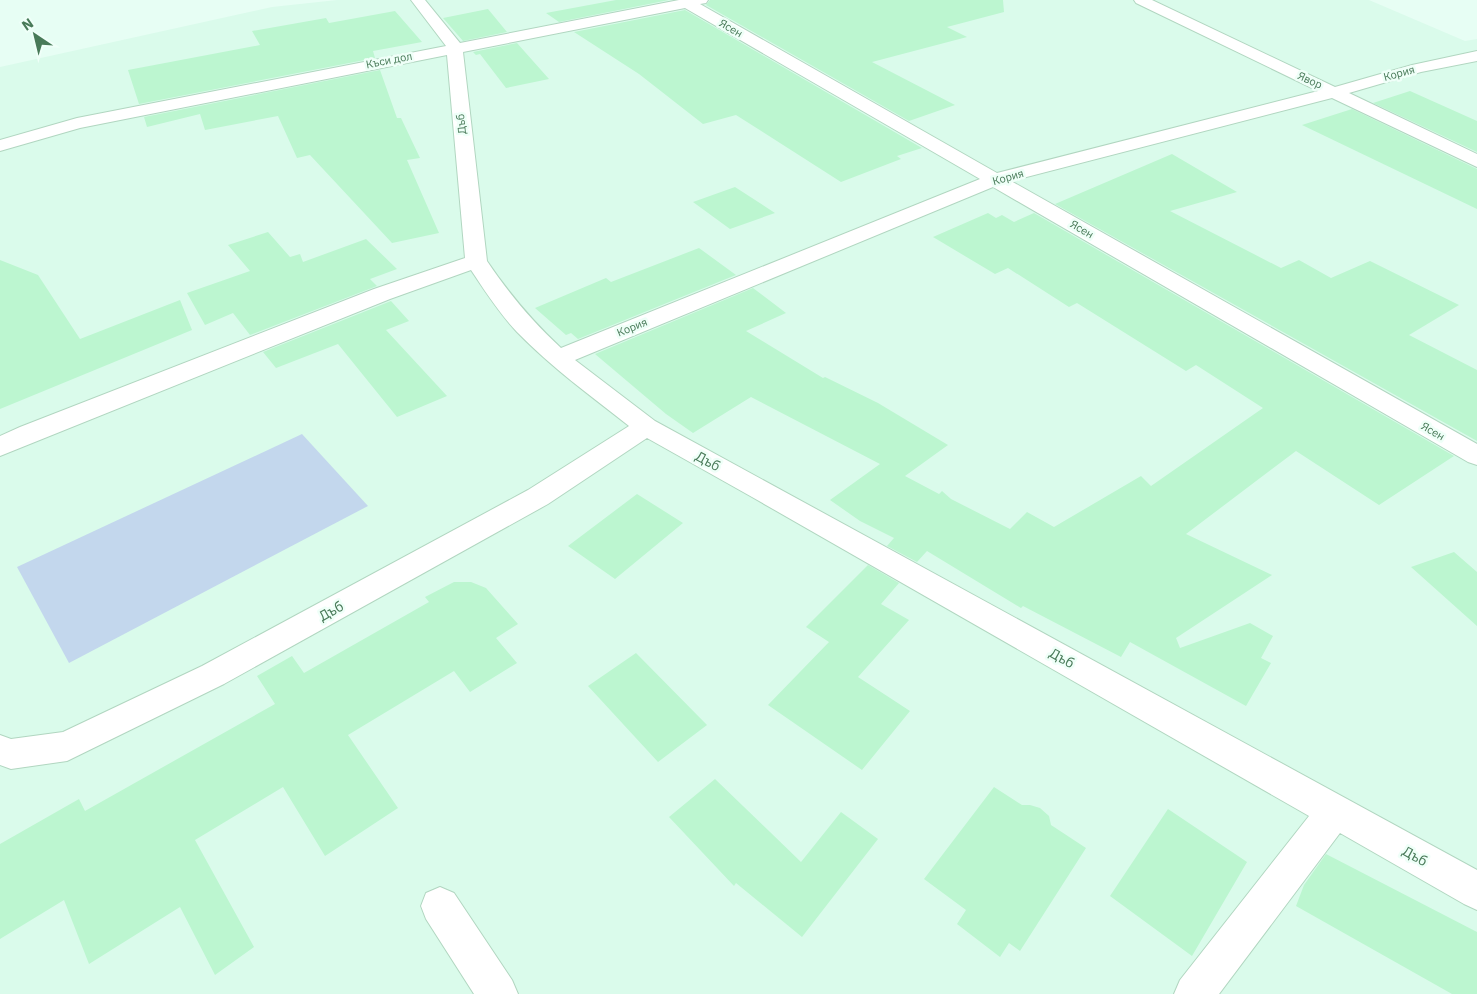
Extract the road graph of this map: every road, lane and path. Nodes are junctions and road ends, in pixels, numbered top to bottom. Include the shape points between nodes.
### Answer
1 (418, 0) edge
2 (1141, 0) edge
3 (694, 1) edge
4 (455, 47) junction
5 (1477, 56) edge
6 (1335, 92) junction
7 (0, 146) edge
8 (1477, 161) edge
9 (996, 180) junction
10 (476, 261) junction
11 (558, 358) junction
12 (646, 427) junction
13 (0, 447) edge
14 (1477, 456) edge
15 (0, 750) edge
16 (1335, 812) junction
17 (1477, 891) edge
18 (440, 906) dead end
19 (498, 994) edge
20 (1194, 994) edge

1 - 4 street
2 - 6 street, Явор
3 - 4 street, Къси дол
3 - 9 street, Ясен
4 - 7 street, Къси дол via 77,123
4 - 10 street, Дъб
5 - 6 street, Кория via 1418,68
6 - 8 street, Явор
6 - 9 street, Кория
9 - 11 street, Кория
9 - 14 street, Ясен
10 - 11 street, Дъб via 524,326
10 - 13 street via 373,297
11 - 12 street, Дъб
12 - 15 street, Дъб via 538,497 213,675 67,746 11,754
12 - 16 street, Дъб
16 - 17 street, Дъб
16 - 20 street
18 - 19 street

